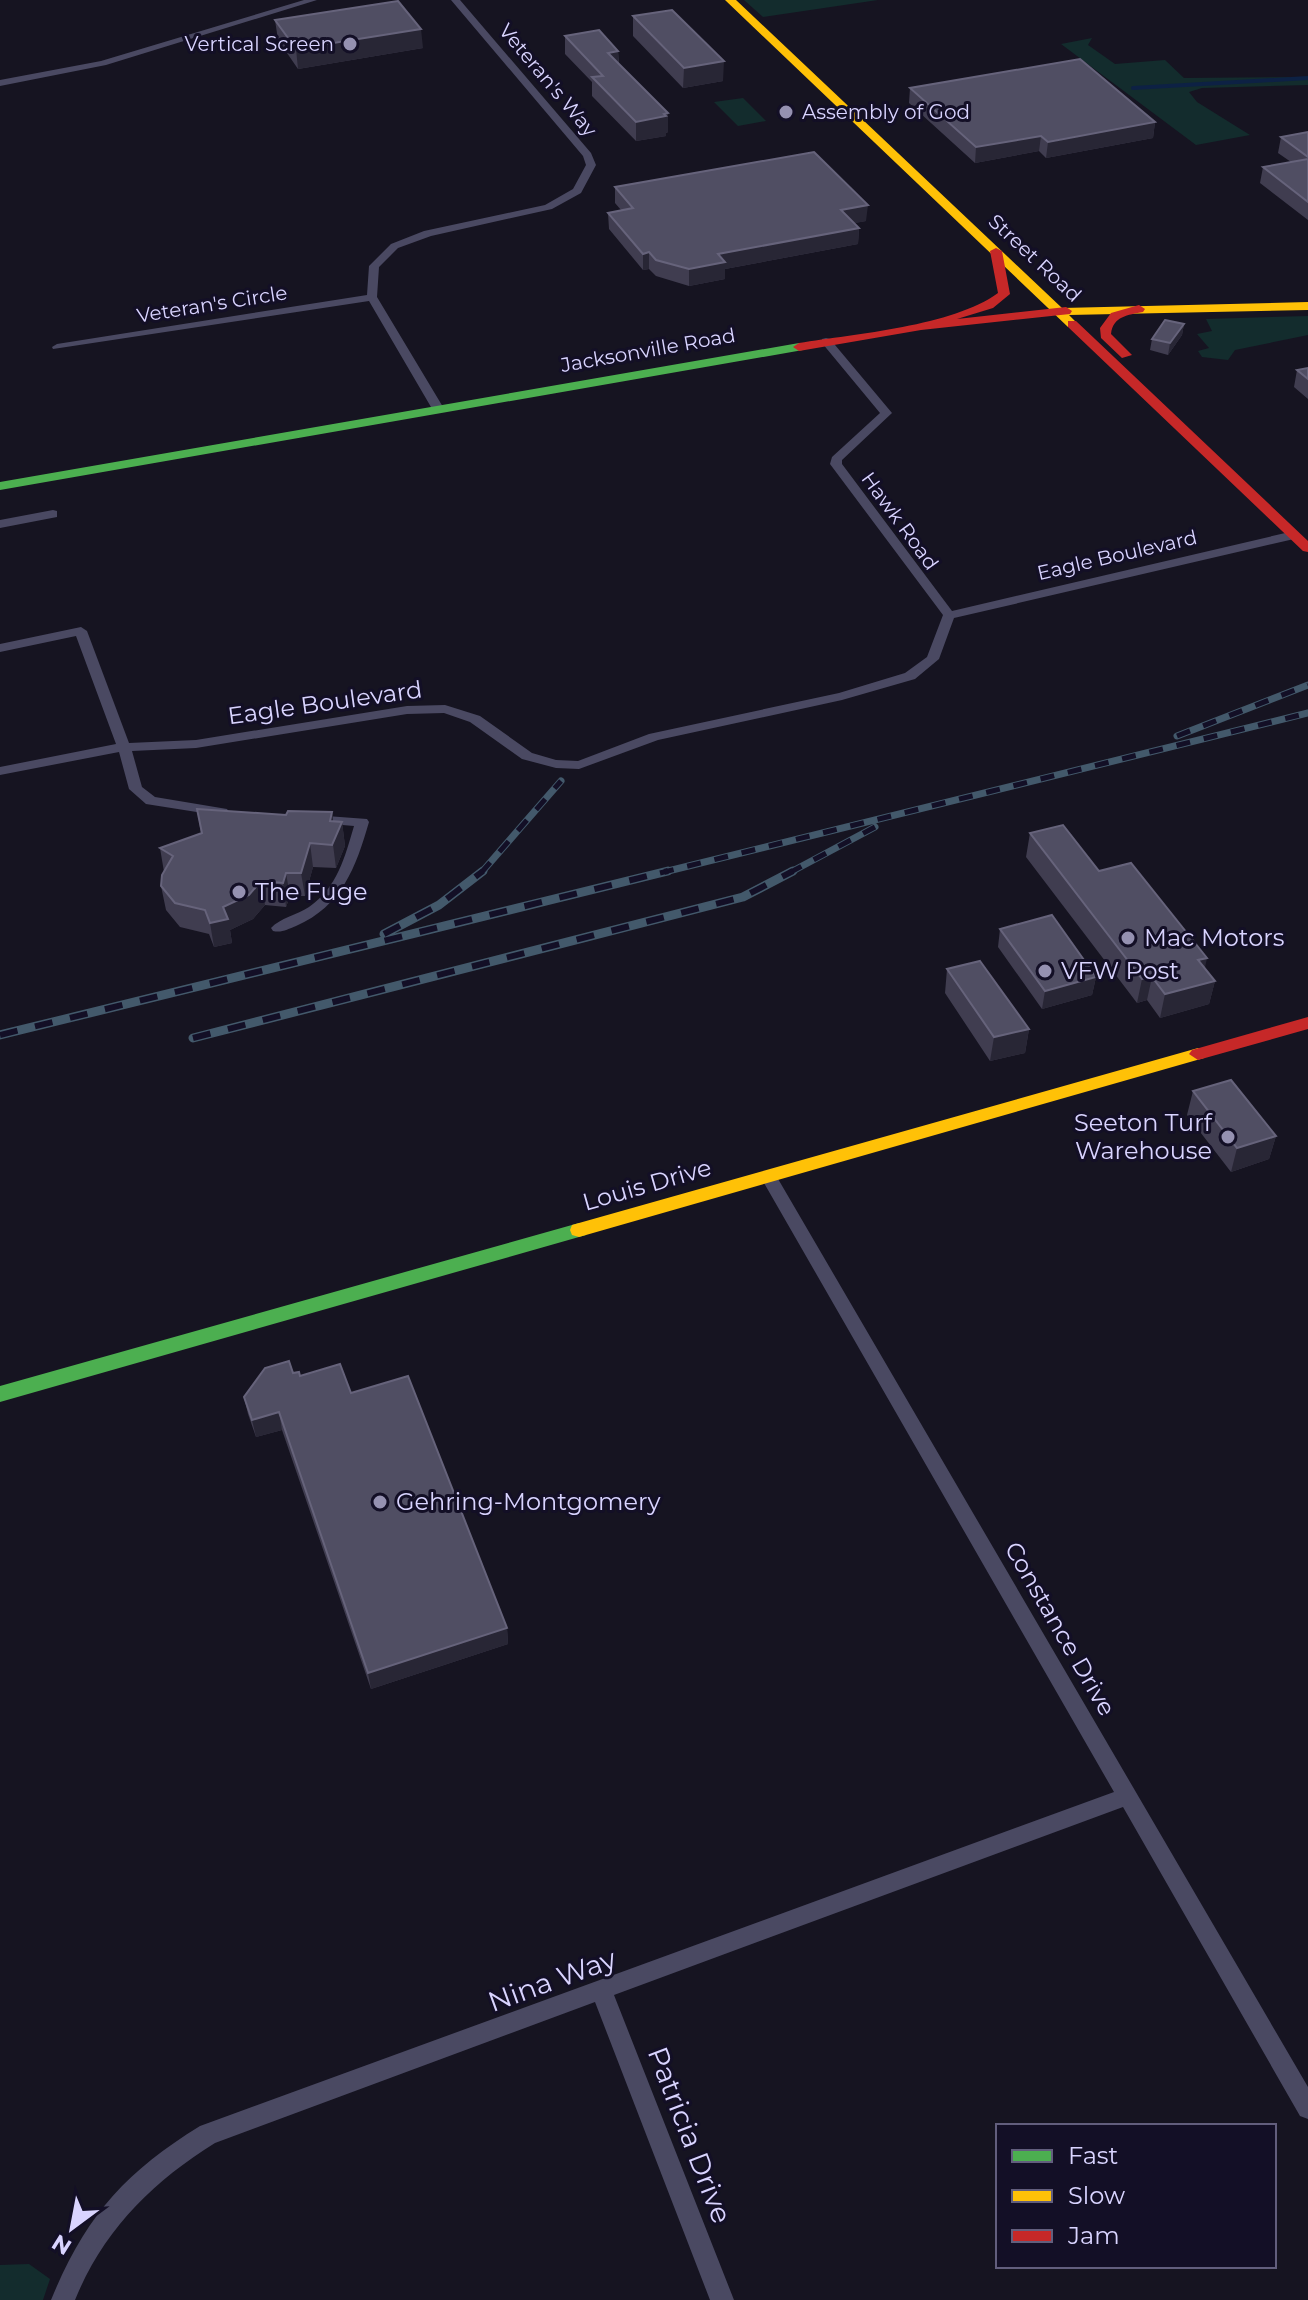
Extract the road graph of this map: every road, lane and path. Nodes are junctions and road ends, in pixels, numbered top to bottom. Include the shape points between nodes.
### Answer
1 (282, 0) edge
2 (313, 0) edge
3 (455, 0) edge
4 (730, 0) edge
5 (0, 76) edge
6 (0, 83) edge
7 (996, 251) junction
8 (372, 297) junction
9 (1308, 306) edge
10 (1139, 309) junction
11 (1059, 311) junction
12 (921, 326) junction
13 (826, 341) junction
14 (57, 347) dead end
15 (437, 407) junction
16 (1187, 431) junction
17 (0, 486) edge
18 (53, 514) dead end
19 (0, 524) edge
20 (1301, 541) edge
21 (949, 615) junction
22 (0, 648) edge
23 (124, 747) junction
24 (0, 771) edge
25 (238, 813) edge
26 (300, 818) edge
27 (278, 928) dead end
28 (1308, 1023) edge
29 (768, 1176) junction
30 (0, 1394) edge
31 (1126, 1797) junction
32 (602, 1992) junction
33 (1308, 2108) edge
34 (63, 2300) edge
35 (722, 2300) edge

1 - 5 street via 90,59
2 - 6 street via 122,58
3 - 8 street, Veteran's Way via 588,155 590,173 580,187 541,209 436,231 395,248 370,275
4 - 7 main road, Street Road
7 - 11 main road, Street Road
7 - 12 main road via 1004,294 989,305
8 - 14 street, Veteran's Circle
8 - 15 street
9 - 10 main road, Jacksonville Road
10 - 11 main road, Jacksonville Road
10 - 16 main road via 1110,317 1105,335 1174,402
11 - 12 main road, Jacksonville Road
11 - 16 main road, Street Road
12 - 13 main road, Jacksonville Road
13 - 15 main road, Jacksonville Road
13 - 21 street, Hawk Road via 886,413 836,464
15 - 17 main road, Jacksonville Road
16 - 20 main road, Street Road
18 - 19 street
20 - 21 street, Eagle Boulevard
21 - 23 street, Eagle Boulevard via 933,659 910,676 654,737 579,765 527,756 475,719 445,709 407,710 196,744
22 - 23 street via 81,631
23 - 24 street, Eagle Boulevard
23 - 25 street via 136,789 151,801
26 - 27 street via 362,822 341,887 317,910
28 - 29 main road, Louis Drive
29 - 30 main road, Louis Drive
29 - 31 street, Constance Drive
31 - 32 street, Nina Way
31 - 33 street, Constance Drive
32 - 34 street, Nina Way via 208,2134 166,2160 122,2200 85,2252
32 - 35 street, Patricia Drive

